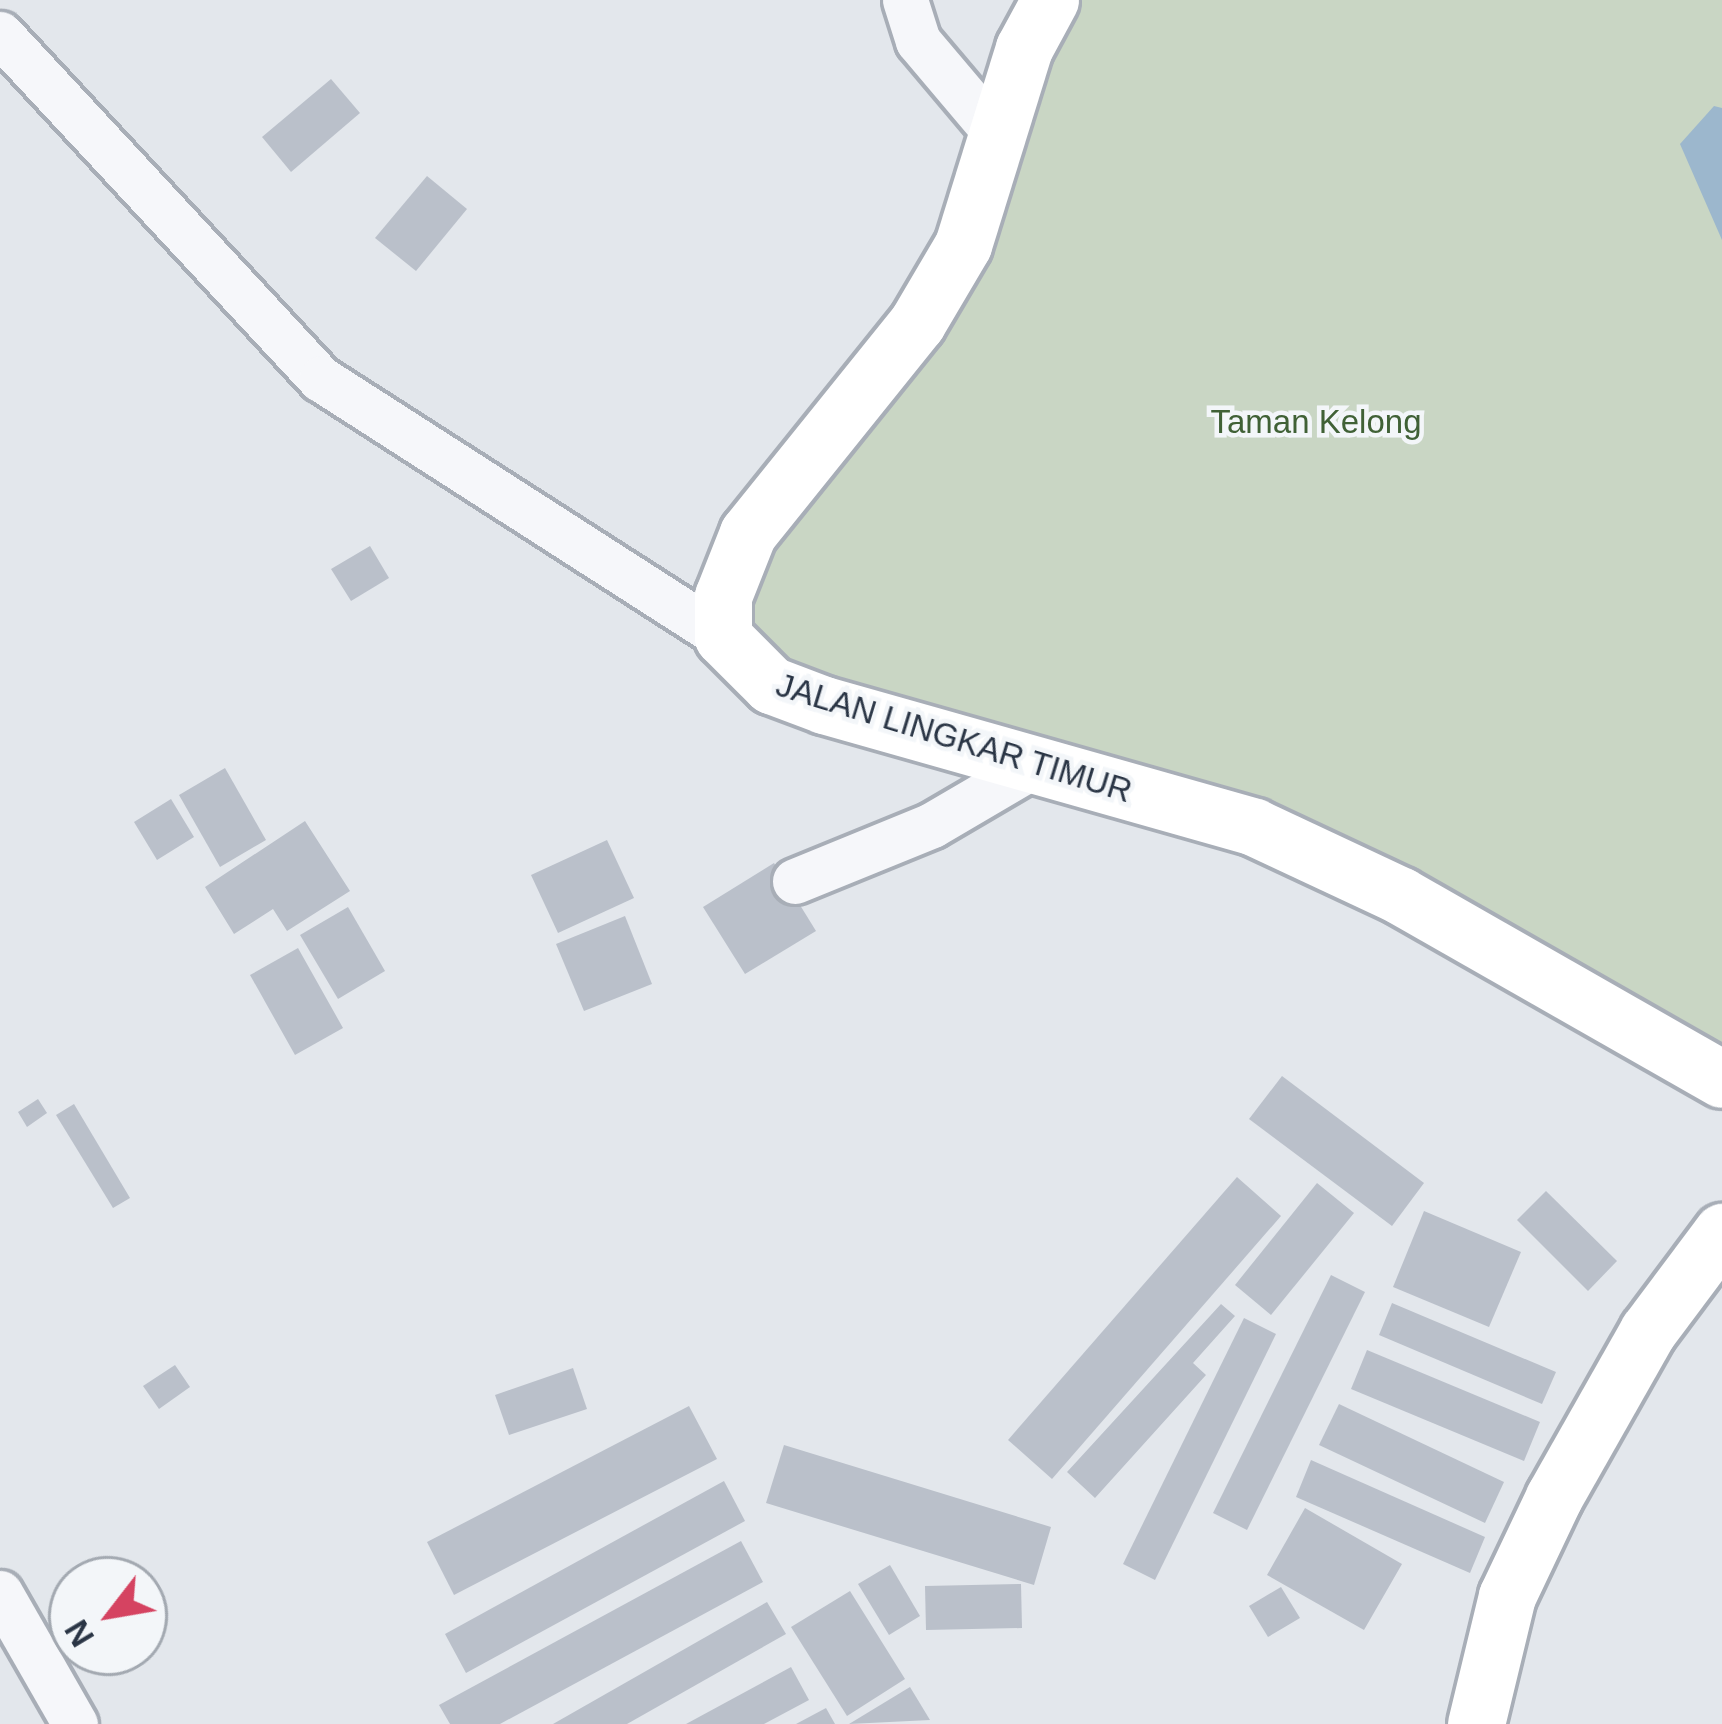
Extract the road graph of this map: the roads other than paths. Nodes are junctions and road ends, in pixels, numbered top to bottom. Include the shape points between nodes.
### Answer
1 (905, 0) edge
2 (1050, 0) edge
3 (0, 34) edge
4 (995, 132) junction
5 (723, 637) junction
6 (1031, 767) junction
7 (795, 880) dead end
8 (1722, 1079) edge
9 (1722, 1232) edge
10 (0, 1593) edge
11 (76, 1724) edge
12 (1476, 1724) edge

1 - 4 street via 918,41
2 - 4 main road
3 - 5 street via 321,379
4 - 5 main road via 963,245 917,323 748,533 723,596
5 - 6 main road, JALAN LINGKAR TIMUR via 771,685
6 - 7 street via 932,825
6 - 8 main road, JALAN LINGKAR TIMUR via 1254,827 1401,896
9 - 12 main road via 1648,1331 1554,1497 1507,1596
10 - 11 street

